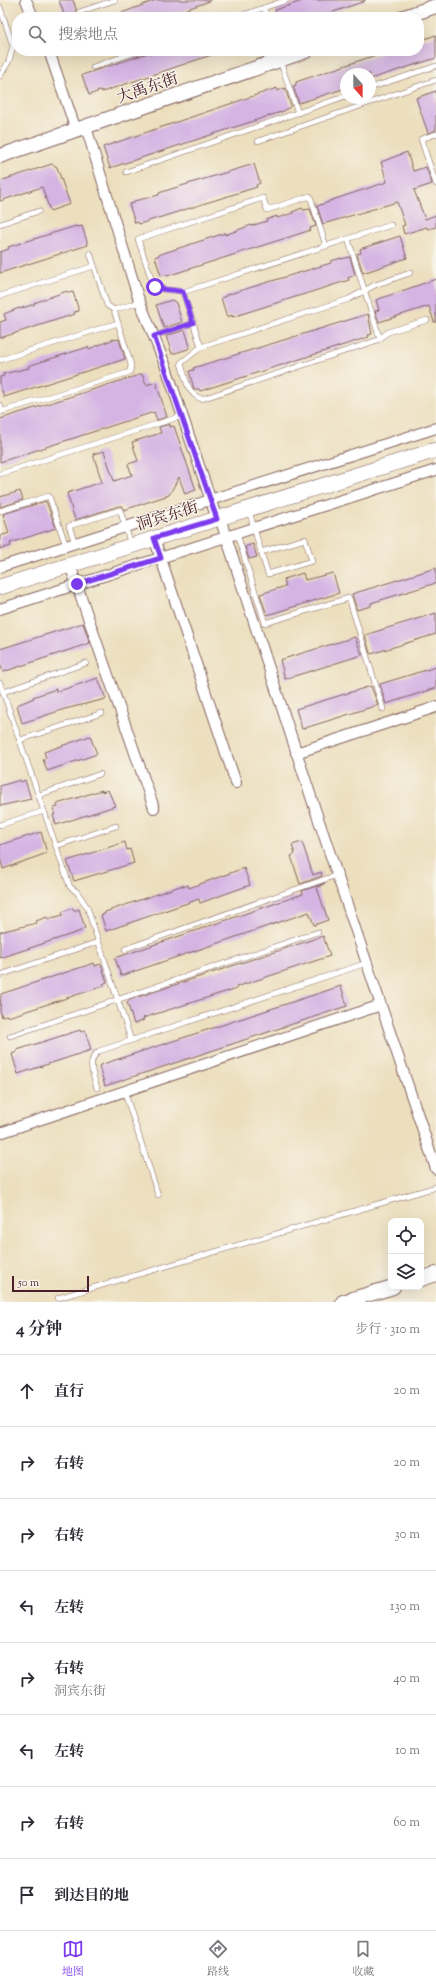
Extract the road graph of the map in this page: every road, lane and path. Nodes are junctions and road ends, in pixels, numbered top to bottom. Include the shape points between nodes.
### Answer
1 (26, 0) edge
2 (115, 0) edge
3 (287, 0) edge
4 (436, 6) edge
5 (0, 7) edge
6 (264, 8) junction
7 (31, 12) edge
8 (79, 12) dead end
9 (252, 12) edge
10 (265, 12) edge
11 (419, 12) edge
12 (12, 43) edge
13 (12, 50) edge
14 (52, 56) edge
15 (125, 56) edge
16 (288, 56) edge
17 (281, 58) junction
18 (436, 66) edge
19 (93, 67) dead end
20 (0, 76) edge
21 (436, 80) edge
22 (376, 86) edge
23 (340, 98) edge
24 (298, 113) junction
25 (81, 128) junction
26 (436, 134) edge
27 (258, 141) dead end
28 (0, 156) edge
29 (126, 172) dead end
30 (436, 184) edge
31 (39, 211) dead end
32 (0, 224) edge
33 (391, 225) dead end
34 (348, 239) junction
35 (326, 246) junction
36 (90, 253) dead end
37 (94, 266) junction
38 (410, 273) dead end
39 (365, 291) junction
40 (183, 292) junction
41 (0, 296) edge
42 (140, 302) junction
43 (114, 310) junction
44 (427, 320) dead end
45 (118, 323) junction
46 (193, 323) junction
47 (154, 336) junction
48 (380, 339) junction
49 (201, 347) junction
50 (0, 360) edge
51 (0, 405) edge
52 (1, 412) edge
53 (182, 416) junction
54 (436, 428) edge
55 (436, 450) edge
56 (436, 470) edge
57 (0, 474) edge
58 (210, 500) junction
59 (248, 509) junction
60 (0, 511) edge
61 (218, 518) junction
62 (125, 527) junction
63 (254, 528) junction
64 (237, 534) junction
65 (226, 537) junction
66 (154, 538) junction
67 (70, 545) junction
68 (131, 546) junction
69 (261, 552) junction
70 (161, 558) junction
71 (70, 565) junction
72 (0, 567) edge
73 (77, 584) junction
74 (0, 587) edge
75 (0, 609) edge
76 (86, 663) dead end
77 (0, 683) edge
78 (3, 692) junction
79 (436, 707) edge
80 (382, 709) dead end
81 (102, 713) dead end
82 (20, 740) junction
83 (296, 752) junction
84 (100, 774) dead end
85 (236, 783) dead end
86 (39, 795) junction
87 (154, 808) dead end
88 (44, 810) junction
89 (0, 825) edge
90 (116, 826) dead end
91 (56, 846) junction
92 (337, 875) junction
93 (318, 932) dead end
94 (98, 942) junction
95 (125, 949) dead end
96 (367, 964) junction
97 (0, 974) edge
98 (118, 1000) junction
99 (381, 1005) junction
100 (10, 1036) dead end
101 (131, 1040) junction
102 (97, 1088) dead end
103 (124, 1090) junction
104 (0, 1133) edge
105 (436, 1169) edge
106 (436, 1186) edge
107 (158, 1195) dead end
108 (436, 1274) edge
109 (424, 1278) edge
110 (388, 1288) edge
111 (58, 1298) dead end
112 (343, 1302) edge

1 - 7 street
2 - 8 lane
3 - 6 lane
4 - 11 street
5 - 12 lane
6 - 9 lane
6 - 10 lane
13 - 20 lane
14 - 25 street
15 - 19 lane
16 - 17 street, 大禹东街
17 - 24 lane
17 - 25 street, 大禹东街
18 - 22 lane
21 - 27 lane
23 - 24 lane
24 - 29 lane
25 - 28 street, 大禹东街
25 - 42 street
26 - 30 lane via 421,139
31 - 32 lane
33 - 34 lane
34 - 35 lane
34 - 39 lane
35 - 40 lane
35 - 40 lane via 310,196 267,210 263,198 138,239 153,284 162,290
36 - 37 lane
37 - 41 lane
37 - 43 lane via 107,305
38 - 39 lane
39 - 48 lane
39 - 49 lane via 349,299
40 - 46 lane
42 - 43 lane
42 - 47 street
43 - 45 lane
44 - 48 lane via 388,332
45 - 50 lane
45 - 52 lane via 131,365 130,372
46 - 47 lane
46 - 49 lane
47 - 53 street
48 - 49 lane via 202,399 191,393 181,363
51 - 52 lane
53 - 57 lane
53 - 58 street
54 - 58 street
55 - 59 main road, 洞宾东街
56 - 63 street
58 - 61 street
58 - 62 street
59 - 61 main road, 洞宾东街
59 - 63 lane
60 - 67 lane via 49,496
61 - 65 street
61 - 66 main road, 洞宾东街
62 - 67 street
62 - 67 lane via 120,510 112,512 70,526
62 - 68 lane
63 - 64 street
63 - 69 lane
64 - 65 street
64 - 80 lane via 265,623 349,598
65 - 70 street
65 - 83 street
66 - 68 main road, 洞宾东街
66 - 70 street
67 - 72 street
68 - 71 main road, 洞宾东街
69 - 69 lane via 305,539 312,561 268,574
70 - 73 street
70 - 85 street
71 - 73 street
71 - 74 main road, 洞宾东街
73 - 75 street
73 - 87 street
76 - 78 lane
77 - 78 lane
78 - 82 lane
79 - 83 street
81 - 82 lane
82 - 86 lane
83 - 92 street
84 - 86 lane
86 - 88 lane
88 - 89 lane
88 - 91 lane
90 - 91 lane
91 - 94 lane via 70,887 77,892 87,907
92 - 95 lane
92 - 96 street
93 - 98 lane
94 - 97 lane
94 - 98 lane
96 - 99 street
96 - 101 lane
98 - 100 lane
98 - 101 lane
99 - 103 street
99 - 105 street
101 - 102 lane via 99,1051 94,1056 91,1066
103 - 104 street
103 - 107 lane
106 - 111 lane
108 - 109 street
110 - 112 street

